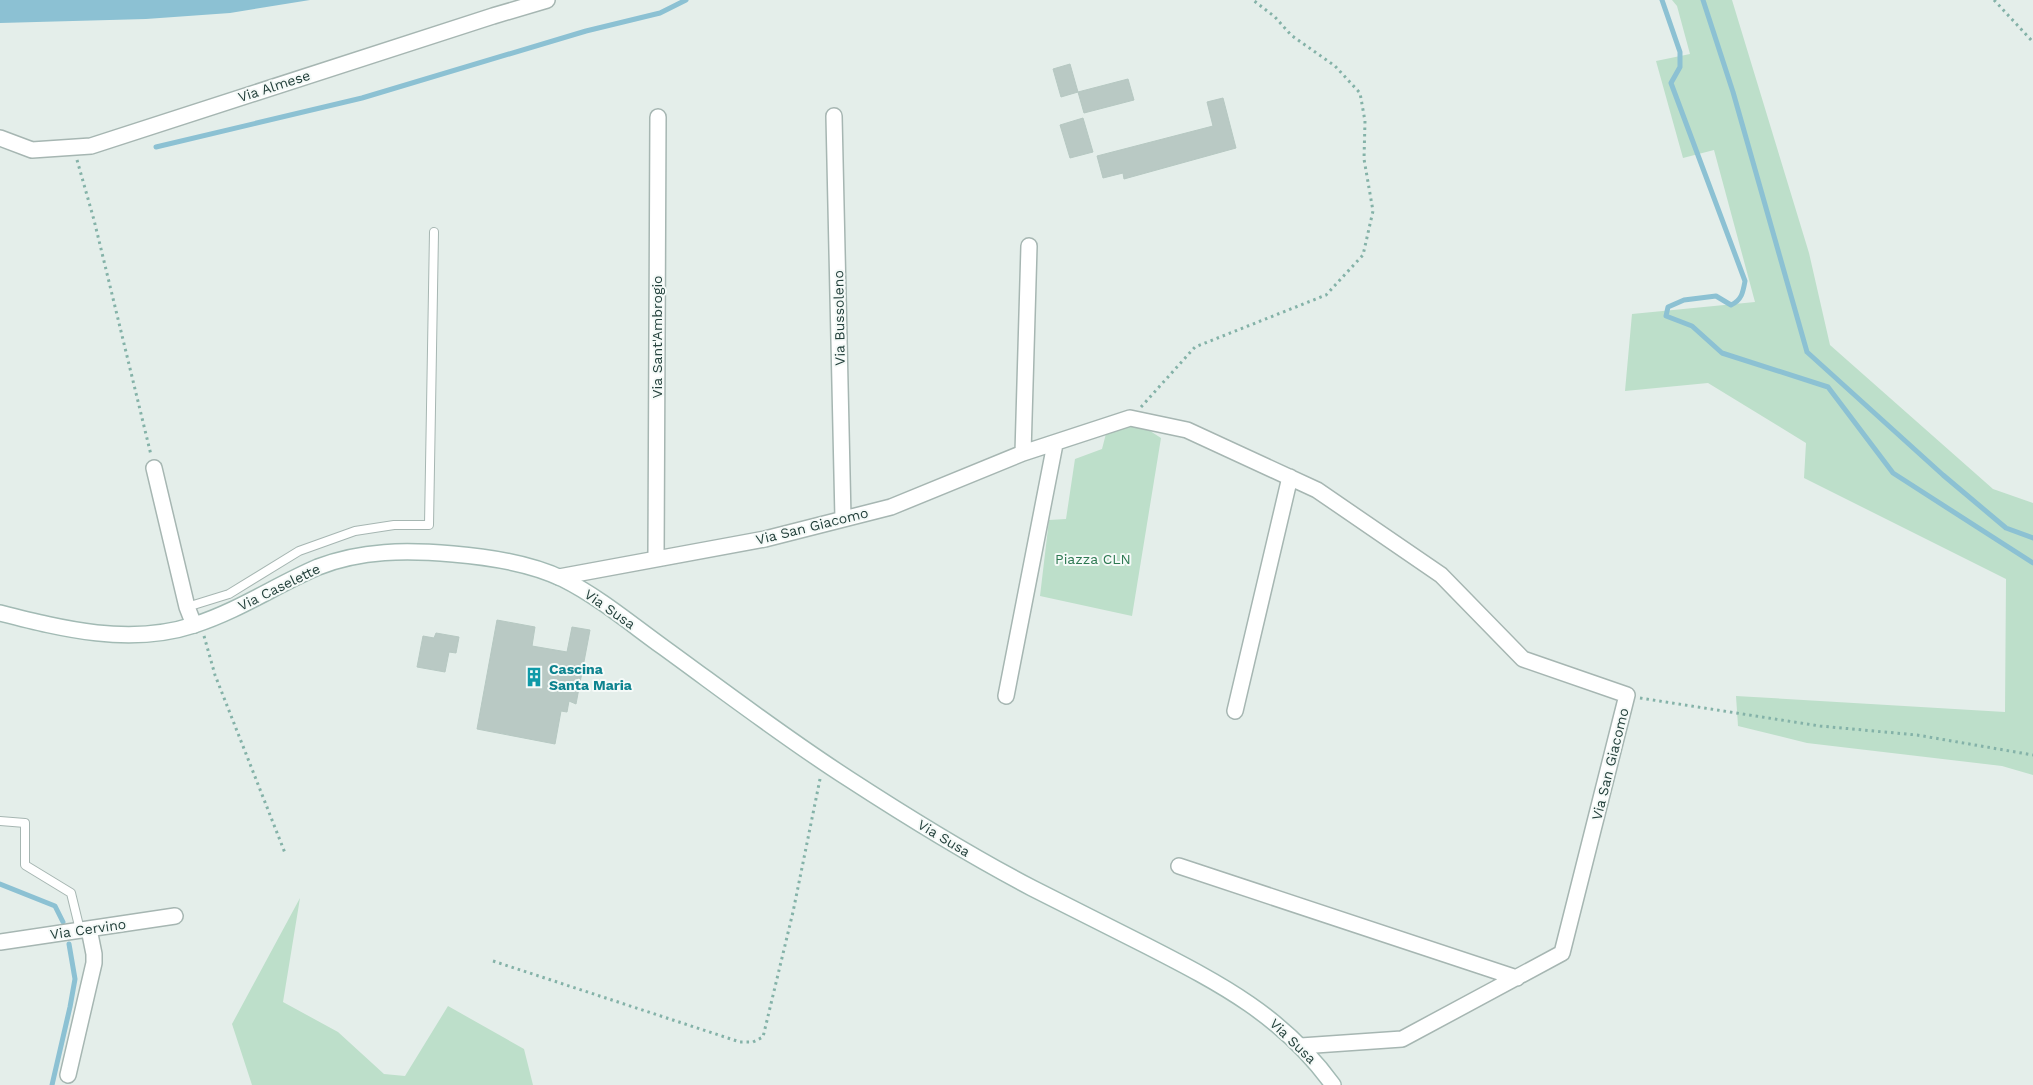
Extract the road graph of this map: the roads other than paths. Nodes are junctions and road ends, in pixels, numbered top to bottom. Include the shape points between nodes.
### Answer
1 (547, 0) edge
2 (834, 116) dead end
3 (658, 117) dead end
4 (0, 138) edge
5 (434, 232) dead end
6 (1029, 246) dead end
7 (1055, 444) junction
8 (1023, 453) junction
9 (154, 468) road end
10 (1290, 477) junction
11 (843, 519) junction
12 (656, 558) junction
13 (559, 577) junction
14 (187, 607) junction
15 (0, 613) edge
16 (194, 625) junction
17 (1006, 696) dead end
18 (1235, 711) dead end
19 (0, 822) edge
20 (1179, 866) dead end
21 (175, 916) dead end
22 (85, 930) junction
23 (0, 942) edge
24 (1517, 978) junction
25 (1301, 1046) junction
26 (68, 1075) dead end
27 (1333, 1085) edge

1 - 4 street, Via Almese via 91,146 32,150
2 - 11 street, Via Bussoleno
3 - 12 street, Via Sant'Ambrogio
5 - 14 lane via 429,525 355,531 299,551 229,594
6 - 8 street
7 - 8 street, Via San Giacomo
7 - 10 street, Via San Giacomo via 1130,418 1187,430
7 - 17 street
8 - 11 street, Via San Giacomo via 890,507
9 - 14 street
10 - 18 street
10 - 24 street, Via San Giacomo via 1317,490 1441,575 1523,659 1627,696 1562,953
11 - 12 street, Via San Giacomo via 765,538
12 - 13 street, Via San Giacomo
13 - 16 street, Via Caselette via 512,562 482,557 381,552 317,568
13 - 25 street, Via Susa via 609,607 824,763 918,823 988,864 1214,980 1246,1000
14 - 16 street
15 - 16 street, Via Caselette via 93,633 150,633
19 - 22 lane via 25,823 25,865 71,893
20 - 24 street
21 - 22 street, Via Cervino
22 - 23 street, Via Cervino
22 - 26 street via 94,963
24 - 25 street, Via San Giacomo via 1402,1039
25 - 27 street, Via Susa

